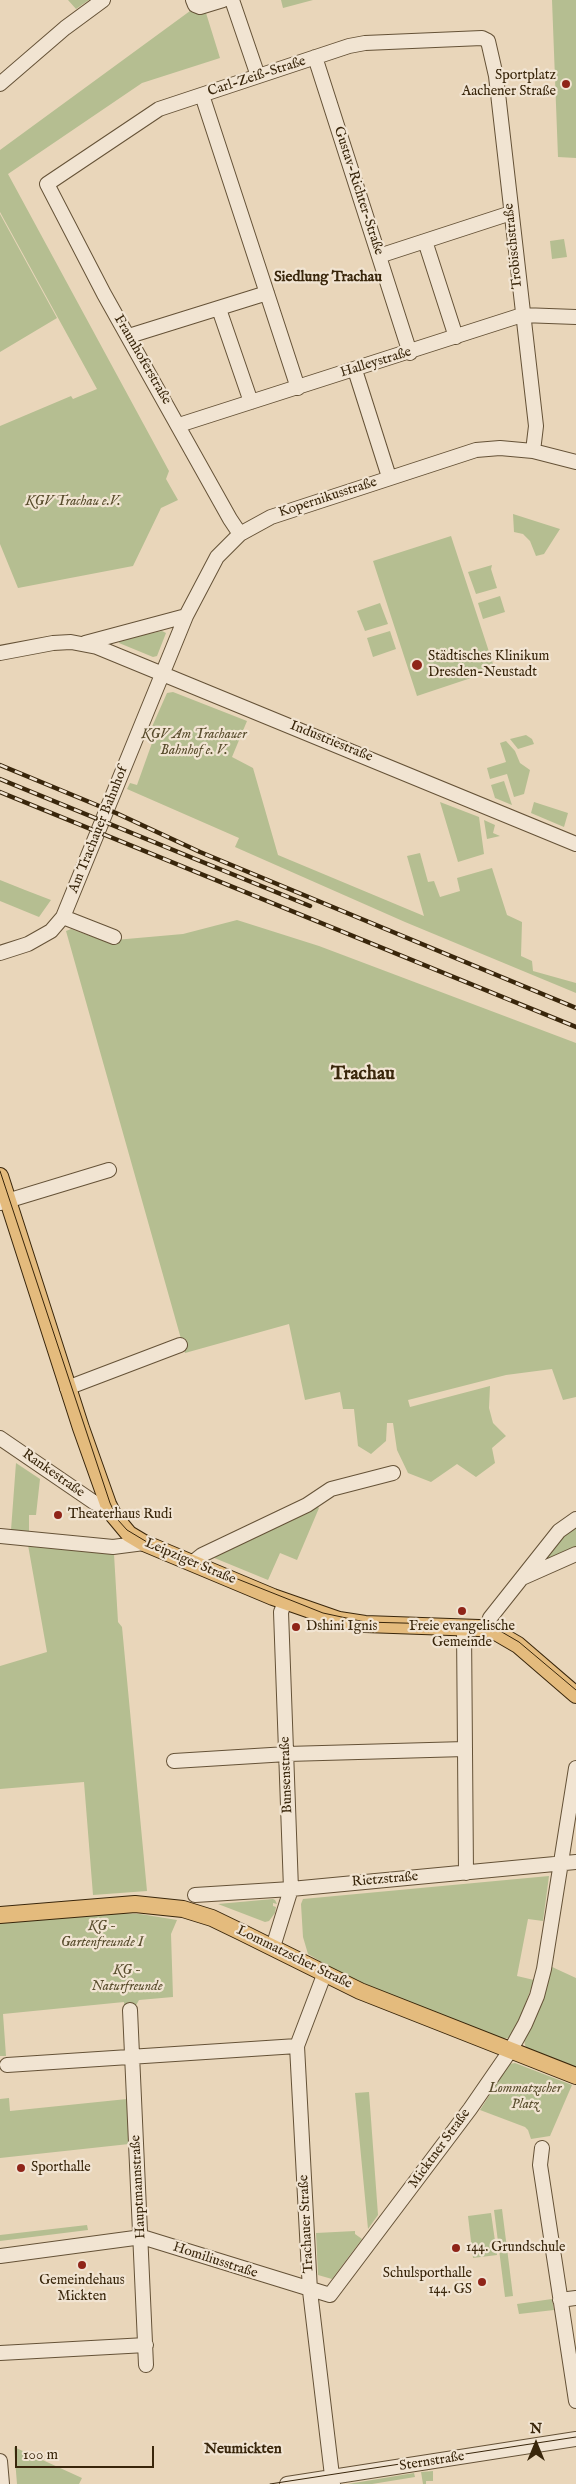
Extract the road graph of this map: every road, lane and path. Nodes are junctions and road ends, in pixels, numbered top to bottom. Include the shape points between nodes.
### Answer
1 (103, 0) edge
2 (193, 0) edge
3 (223, 0) edge
4 (232, 0) edge
5 (488, 41) joint
6 (315, 57) junction
7 (258, 76) junction
8 (0, 84) edge
9 (202, 95) junction
10 (47, 184) joint
11 (511, 213) junction
12 (426, 241) junction
13 (379, 256) junction
14 (267, 293) junction
15 (219, 309) junction
16 (522, 315) junction
17 (576, 317) edge
18 (129, 336) junction
19 (456, 337) junction
20 (410, 353) junction
21 (355, 370) junction
22 (298, 388) junction
23 (251, 402) junction
24 (178, 425) junction
25 (533, 451) junction
26 (576, 462) edge
27 (389, 477) junction
28 (240, 534) junction
29 (186, 616) junction
30 (85, 643) junction
31 (0, 653) edge
32 (163, 673) junction
33 (576, 844) edge
34 (63, 917) junction
35 (114, 937) dead end
36 (0, 953) edge
37 (109, 1170) dead end
38 (0, 1176) edge
39 (4, 1203) edge
40 (180, 1345) dead end
41 (67, 1388) junction
42 (0, 1438) edge
43 (393, 1473) dead end
44 (108, 1504) junction
45 (576, 1519) edge
46 (0, 1536) edge
47 (144, 1543) junction
48 (576, 1554) edge
49 (192, 1563) junction
50 (522, 1578) junction
51 (285, 1602) junction
52 (464, 1628) junction
53 (487, 1630) junction
54 (576, 1695) edge
55 (465, 1749) junction
56 (287, 1754) junction
57 (174, 1761) dead end
58 (576, 1768) edge
59 (569, 1863) edge
60 (466, 1872) junction
61 (290, 1889) junction
62 (195, 1895) dead end
63 (0, 1915) edge
64 (273, 1947) junction
65 (324, 1974) junction
66 (130, 2010) dead end
67 (297, 2046) junction
68 (510, 2051) junction
69 (132, 2056) junction
70 (7, 2065) dead end
71 (576, 2076) edge
72 (542, 2148) dead end
73 (142, 2237) junction
74 (0, 2256) edge
75 (310, 2291) junction
76 (576, 2298) edge
77 (560, 2300) junction
78 (146, 2345) junction
79 (0, 2353) edge
80 (146, 2365) dead end
81 (576, 2401) edge
82 (576, 2439) edge
83 (0, 2461) edge
84 (332, 2480) edge
85 (2, 2484) edge
86 (287, 2484) edge

1 - 8 street
2 - 3 street via 200,7
4 - 7 street
5 - 6 street, Carl-Zeiß-Straße via 482,38 365,42
5 - 11 street, Trobischstraße via 496,76
6 - 7 street, Carl-Zeiß-Straße
6 - 13 street, Gustav-Richter-Straße
7 - 9 street, Carl-Zeiß-Straße
9 - 10 street, Carl-Zeiß-Straße via 158,109
9 - 14 street
10 - 18 street, Fraunhoferstraße
11 - 12 street
11 - 16 street, Trobischstraße
12 - 13 street
12 - 19 street
13 - 20 street, Gustav-Richter-Straße
14 - 15 street
14 - 22 street
15 - 18 street
15 - 23 street
16 - 17 street, Halleystraße
16 - 19 street, Halleystraße
16 - 25 street, Trobischstraße via 536,426
18 - 24 street, Fraunhoferstraße
19 - 20 street, Halleystraße
20 - 21 street, Halleystraße
21 - 22 street, Halleystraße
21 - 27 street
22 - 23 street, Halleystraße
23 - 24 street, Halleystraße
24 - 28 street, Fraunhoferstraße
25 - 26 street, Kopernikusstraße
25 - 27 street, Kopernikusstraße via 476,450
27 - 28 street, Kopernikusstraße via 271,517
28 - 29 street, Kopernikusstraße via 217,557
29 - 30 street, Industriestraße
29 - 32 street, Kopernikusstraße
30 - 31 street, Industriestraße via 53,643
30 - 32 street, Industriestraße
32 - 33 street, Industriestraße
32 - 34 street, Am Trachauer Bahnhof
34 - 35 street
34 - 36 street, Am Trachauer Bahnhof via 51,931 28,944
37 - 39 street
38 - 39 main road, Leipziger Straße
39 - 41 main road, Leipziger Straße
40 - 41 street
41 - 44 main road, Leipziger Straße
42 - 44 street, Rankestraße via 95,1503
43 - 49 street via 331,1490
44 - 47 main road, Leipziger Straße via 121,1526
45 - 50 street via 559,1531
46 - 47 street via 113,1546
47 - 49 main road, Leipziger Straße
48 - 50 street
49 - 51 main road, Leipziger Straße
50 - 53 street via 490,1618
51 - 52 main road, Leipziger Straße via 332,1618 365,1624
51 - 56 street, Bunsenstraße via 281,1612
52 - 53 main road, Leipziger Straße
52 - 55 street
53 - 54 main road, Leipziger Straße via 518,1645
55 - 56 street
55 - 60 street
56 - 57 street
56 - 61 street, Bunsenstraße
58 - 59 street, Micktner Straße
59 - 60 street, Rietzstraße
59 - 68 street, Micktner Straße via 537,1996
60 - 61 street, Rietzstraße
61 - 62 street, Rietzstraße
61 - 64 street, Bunsenstraße
63 - 64 main road, Lommatzscher Straße via 157,1905 212,1918
64 - 65 main road, Lommatzscher Straße
65 - 67 street, Trachauer Straße
65 - 68 main road, Lommatzscher Straße
66 - 69 street, Hauptmannstraße
67 - 69 street
67 - 75 street, Trachauer Straße
68 - 71 main road, Lommatzscher Straße
68 - 75 street, Micktner Straße via 330,2296
69 - 70 street
69 - 73 street, Hauptmannstraße
72 - 77 street via 540,2164
73 - 74 street, Homiliusstraße
73 - 75 street, Homiliusstraße
73 - 78 street, Hauptmannstraße
75 - 84 street, Trachauer Straße
76 - 77 street
77 - 81 street
78 - 79 street
78 - 80 street, Hauptmannstraße
82 - 84 street, Sternstraße
83 - 85 street
84 - 86 street, Sternstraße

